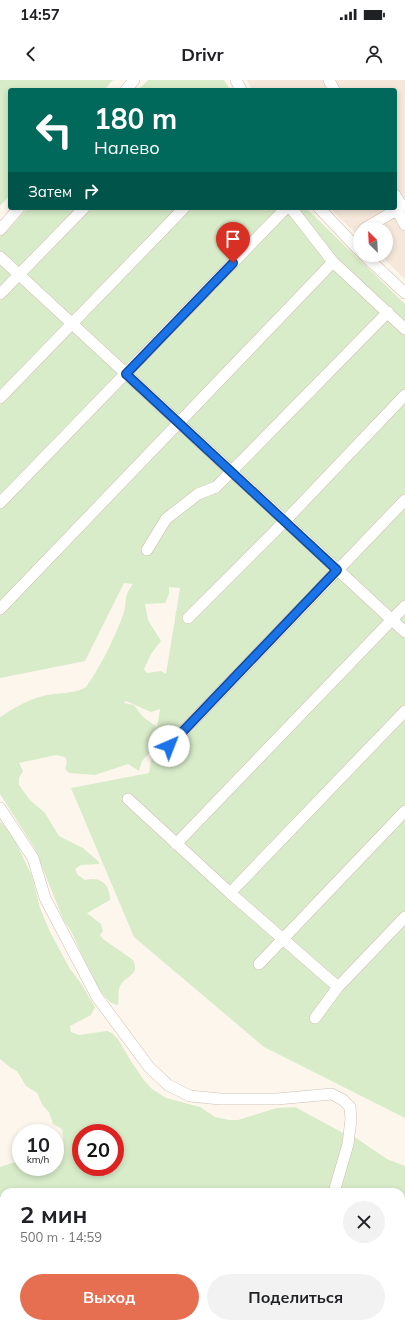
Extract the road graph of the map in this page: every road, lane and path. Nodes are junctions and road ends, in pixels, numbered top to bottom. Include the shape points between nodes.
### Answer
1 (401, 207) edge
2 (17, 210) edge
3 (82, 210) edge
4 (182, 210) edge
5 (284, 210) edge
6 (293, 210) edge
7 (322, 210) edge
8 (396, 210) edge
9 (376, 222) edge
10 (405, 225) edge
11 (0, 230) edge
12 (353, 235) edge
13 (348, 238) junction
14 (353, 243) edge
15 (0, 256) edge
16 (333, 262) junction
17 (372, 262) edge
18 (19, 274) junction
19 (405, 293) edge
20 (0, 294) edge
21 (388, 312) junction
22 (73, 324) junction
23 (405, 329) edge
24 (126, 374) junction
25 (405, 395) edge
26 (0, 398) edge
27 (178, 422) junction
28 (231, 470) junction
29 (405, 500) edge
30 (0, 503) edge
31 (285, 521) junction
32 (147, 550) dead end
33 (337, 570) junction
34 (405, 606) edge
35 (0, 609) edge
36 (188, 618) dead end
37 (392, 620) junction
38 (405, 632) edge
39 (405, 711) edge
40 (169, 746) dead end
41 (128, 799) dead end
42 (0, 808) edge
43 (405, 811) edge
44 (176, 844) junction
45 (230, 893) junction
46 (405, 917) edge
47 (284, 938) junction
48 (259, 964) dead end
49 (338, 987) junction
50 (315, 1018) dead end
51 (335, 1188) edge

1 - 10 street
2 - 11 street
3 - 18 street
4 - 22 street
5 - 24 street
6 - 16 street
7 - 13 street
8 - 9 street
12 - 13 street
13 - 14 street
15 - 18 street
16 - 21 street
16 - 27 street
17 - 19 street
18 - 20 street
18 - 22 street
21 - 23 street
21 - 28 street
22 - 24 street
22 - 26 street
24 - 27 street
24 - 30 street
25 - 31 street
27 - 28 street
27 - 35 street
28 - 31 street
28 - 32 street via 216,487 198,494 166,519
29 - 33 street
31 - 33 street
31 - 36 street
33 - 37 street
33 - 40 street
34 - 37 street
37 - 38 street
37 - 44 street
39 - 45 street
41 - 44 street
42 - 51 street via 33,858 45,898 97,997 149,1067 168,1085 190,1096 220,1099 276,1099 332,1094 350,1107 348,1144
43 - 47 street
44 - 45 street
45 - 47 street
46 - 49 street
47 - 48 street
47 - 49 street
49 - 50 street

